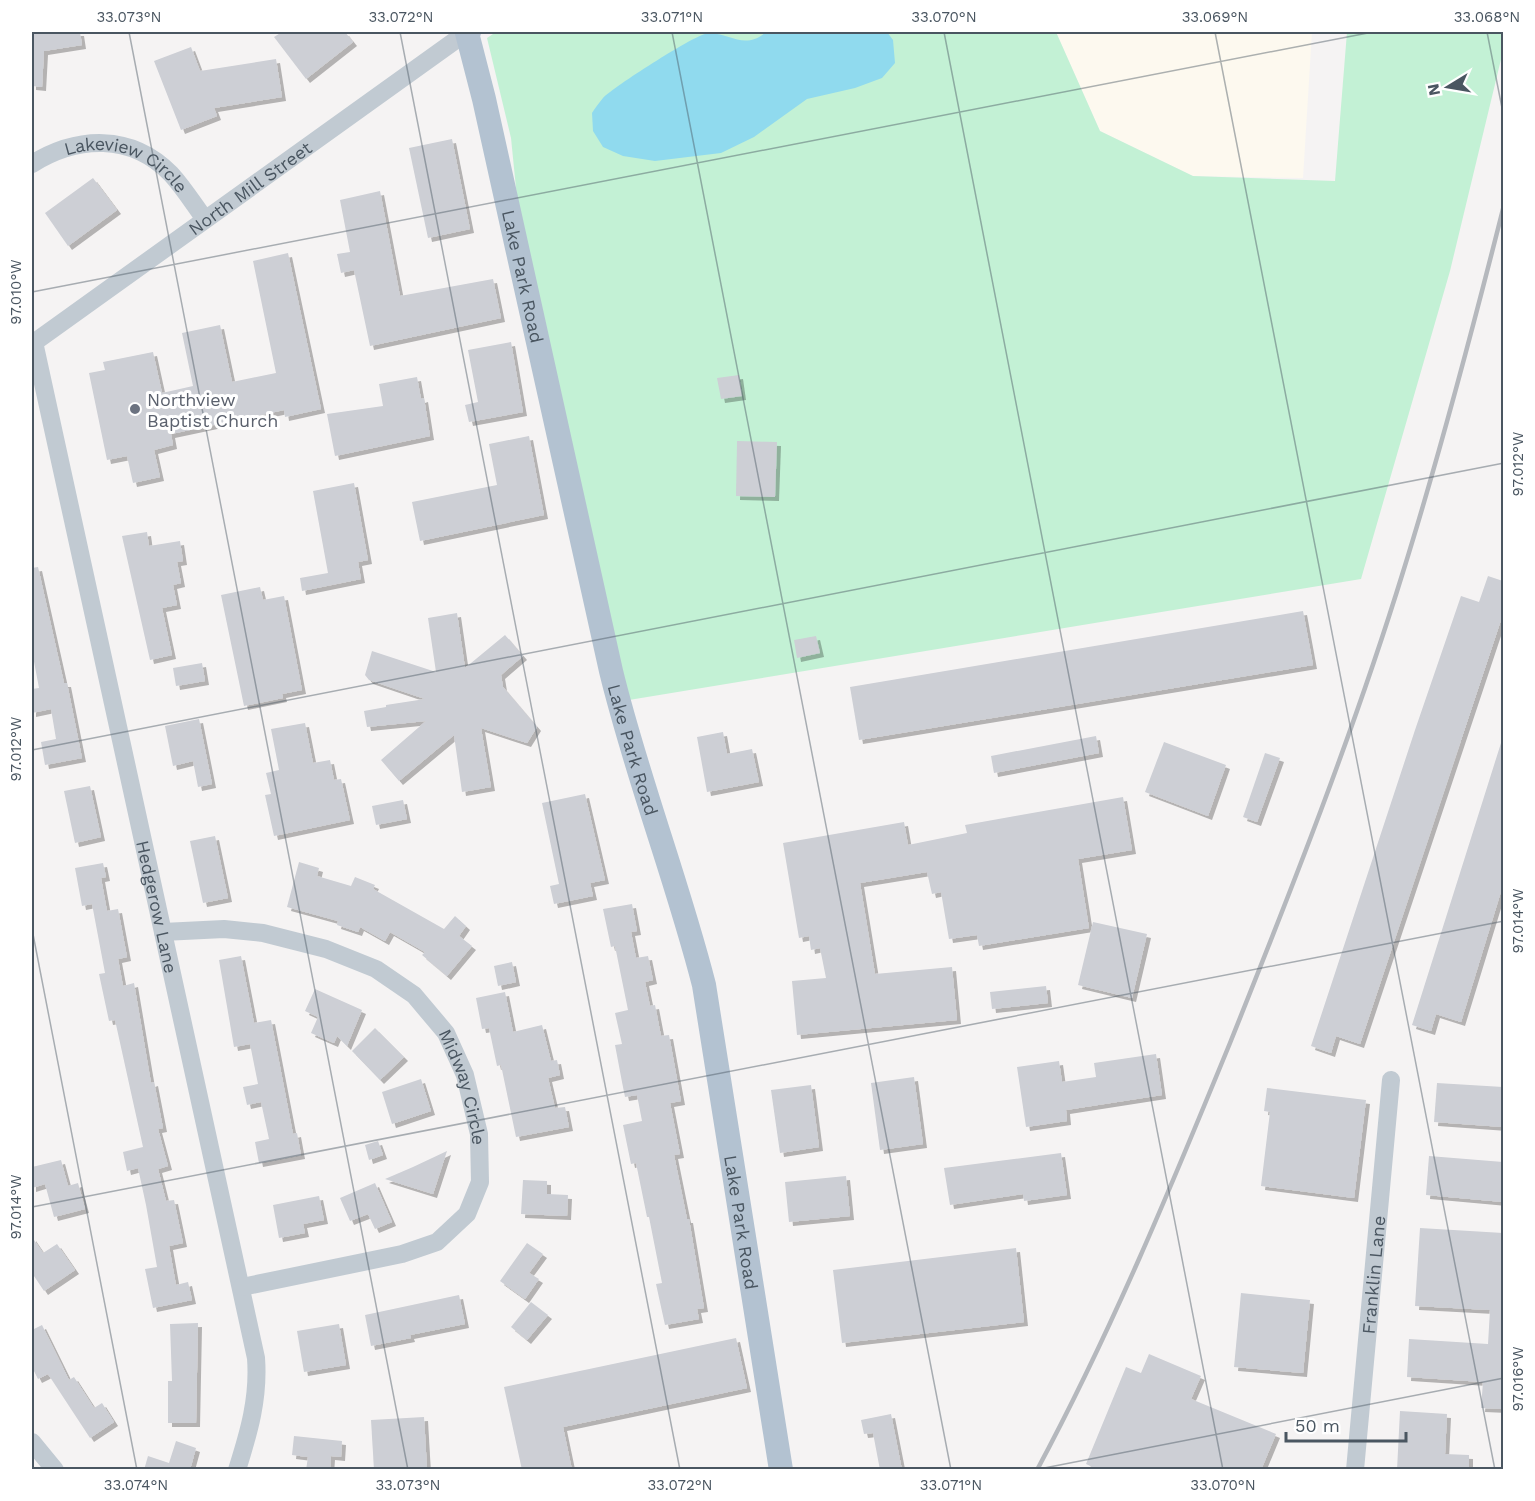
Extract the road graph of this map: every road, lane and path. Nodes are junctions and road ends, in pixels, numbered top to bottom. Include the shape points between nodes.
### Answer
1 (468, 32) edge
2 (32, 164) edge
3 (204, 218) junction
4 (33, 343) edge
5 (163, 932) junction
6 (1391, 1080) dead end
7 (242, 1287) junction
8 (32, 1442) edge
9 (55, 1470) edge
10 (237, 1470) edge
11 (782, 1470) edge
12 (1355, 1470) edge

1 - 3 street, North Mill Street
1 - 11 main road, Lake Park Road via 616,692 704,985
2 - 3 street, Lakeview Circle via 79,144 108,144 135,150 170,173
3 - 4 street, North Mill Street
4 - 5 street, Hedgerow Lane
5 - 7 street, Hedgerow Lane
5 - 7 street, Midway Circle via 224,929 263,933 326,948 376,969 414,995 446,1033 465,1075 479,1134 480,1182 467,1214 437,1242 402,1254
6 - 12 street, Franklin Lane
7 - 10 street, Hedgerow Lane via 258,1380 251,1427
8 - 9 street

